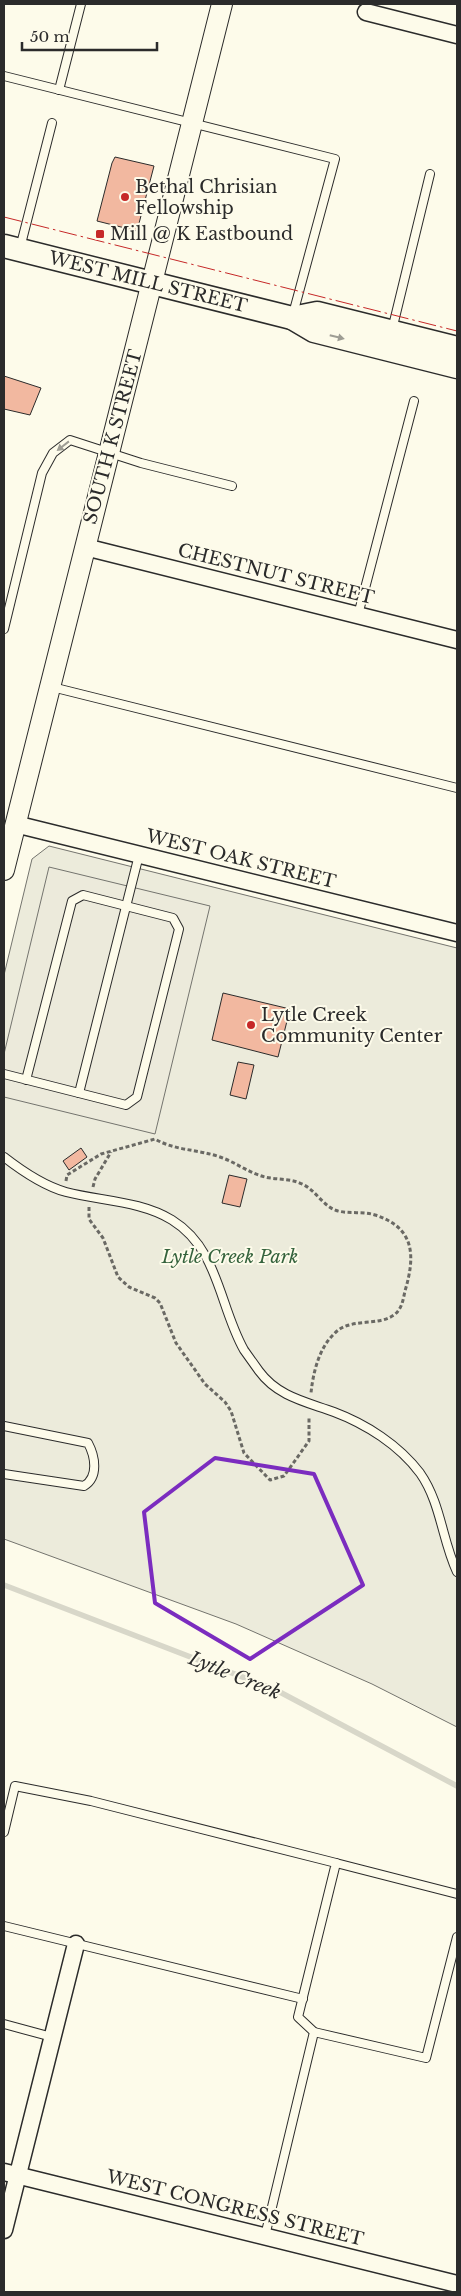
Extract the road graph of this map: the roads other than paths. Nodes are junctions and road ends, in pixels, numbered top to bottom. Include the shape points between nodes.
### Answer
1 (81, 4) edge
2 (222, 4) edge
3 (366, 12) dead end
4 (457, 35) edge
5 (4, 76) edge
6 (59, 90) junction
7 (52, 123) dead end
8 (193, 124) junction
9 (430, 174) dead end
10 (12, 248) edge
11 (153, 284) junction
12 (292, 318) junction
13 (392, 331) junction
14 (457, 348) edge
15 (457, 367) edge
16 (414, 401) dead end
17 (108, 451) junction
18 (232, 486) dead end
19 (85, 547) junction
20 (358, 615) junction
21 (4, 629) edge
22 (457, 640) edge
23 (50, 687) junction
24 (457, 788) edge
25 (11, 828) edge
26 (139, 855) junction
27 (4, 870) edge
28 (126, 906) junction
29 (457, 933) edge
30 (4, 1074) edge
31 (26, 1080) junction
32 (79, 1093) junction
33 (4, 1157) edge
34 (4, 1426) edge
35 (4, 1474) edge
36 (457, 1572) edge
37 (4, 1832) edge
38 (336, 1863) junction
39 (457, 1894) edge
40 (4, 1926) edge
41 (457, 1937) edge
42 (76, 1944) junction
43 (303, 1999) junction
44 (4, 2024) edge
45 (314, 2032) junction
46 (52, 2036) junction
47 (10, 2173) edge
48 (4, 2230) edge
49 (265, 2236) junction
50 (457, 2284) edge

1 - 6 lane
2 - 8 street, SOUTH K STREET
3 - 4 street
5 - 6 lane
6 - 8 lane
7 - 10 lane
8 - 11 street, SOUTH K STREET
8 - 12 lane via 335,159
9 - 13 lane
10 - 11 main road, WEST MILL STREET
11 - 12 main road, WEST MILL STREET
11 - 17 street, SOUTH K STREET
12 - 13 main road, WEST MILL STREET via 317,313
12 -> 15 main road, WEST MILL STREET via 314,331
13 - 14 main road, WEST MILL STREET
16 - 20 lane
17 - 18 lane via 141,463
17 - 19 street, SOUTH K STREET
17 -> 21 lane via 70,440 53,454 42,472
19 - 20 street, CHESTNUT STREET
19 - 23 street, SOUTH K STREET
20 - 22 street, CHESTNUT STREET
23 - 24 lane
23 - 25 street, SOUTH K STREET
25 - 26 street, WEST OAK STREET
25 - 27 street, SOUTH K STREET
26 - 28 lane
26 - 29 street, WEST OAK STREET
28 - 31 lane via 83,895 72,901
28 - 32 lane
28 - 32 lane via 173,918 179,928 149,1050 137,1097 126,1105
30 - 31 lane
31 - 32 lane
33 - 36 lane via 64,1191 138,1206 171,1220 190,1233 209,1259 244,1349 274,1387 309,1405 359,1423 382,1437 419,1473 438,1512 447,1550
34 - 35 lane via 88,1443 95,1465 91,1480 84,1486
37 - 38 lane via 15,1786 92,1801
38 - 39 lane
38 - 43 lane
40 - 42 lane
41 - 45 lane via 426,2058
42 - 43 lane
42 - 46 street
43 - 45 lane via 298,2017
44 - 46 lane
45 - 49 lane
46 - 47 street
47 - 48 street
47 - 49 street, WEST CONGRESS STREET
49 - 50 street, WEST CONGRESS STREET

